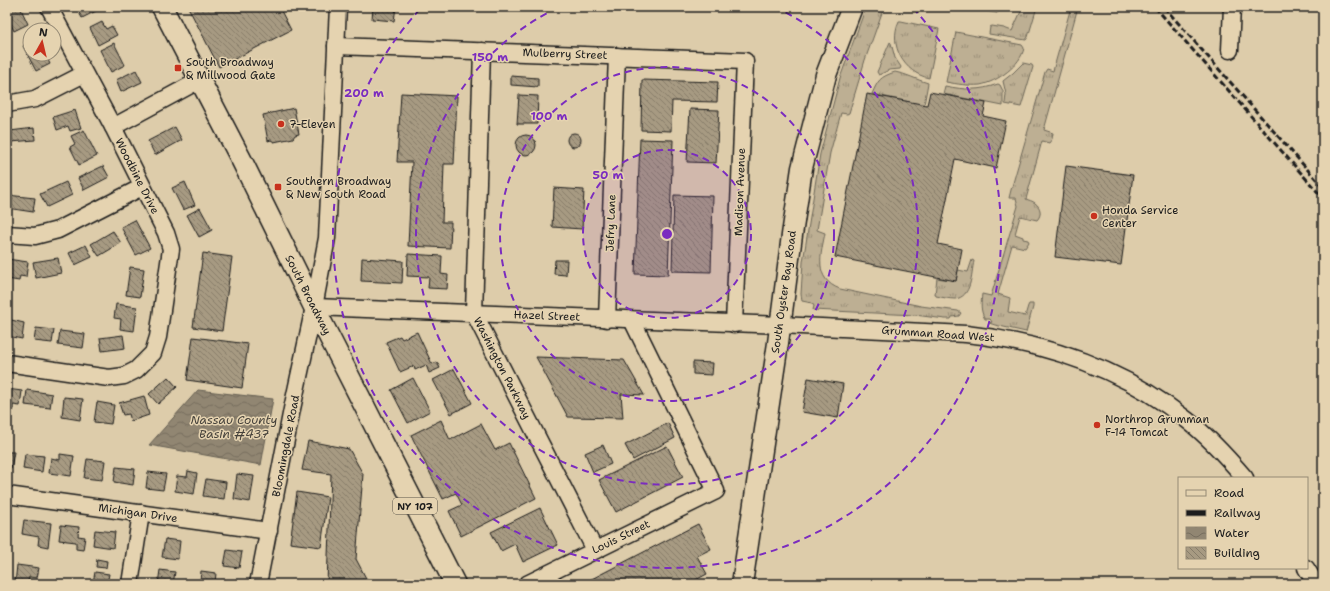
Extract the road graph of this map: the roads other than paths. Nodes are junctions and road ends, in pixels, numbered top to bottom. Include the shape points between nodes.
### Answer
1 (49, 7) edge
2 (162, 7) edge
3 (338, 7) edge
4 (852, 7) edge
5 (1232, 7) edge
6 (336, 46) junction
7 (1230, 50) dead end
8 (482, 51) junction
9 (617, 56) junction
10 (745, 61) joint
11 (84, 74) junction
12 (200, 80) junction
13 (7, 104) edge
14 (113, 127) junction
15 (142, 187) junction
16 (7, 234) edge
17 (314, 307) junction
18 (474, 313) junction
19 (607, 319) junction
20 (632, 320) junction
21 (734, 324) junction
22 (780, 325) junction
23 (7, 363) edge
24 (1244, 477) edge
25 (7, 495) edge
26 (141, 513) junction
27 (269, 531) junction
28 (595, 550) junction
29 (1307, 569) edge
30 (130, 584) edge
31 (258, 584) edge
32 (455, 584) edge
33 (527, 584) edge
34 (742, 584) edge
35 (1316, 584) edge

1 - 11 street, Woodbine Drive
2 - 12 main road, South Broadway / NY 107
3 - 6 street, Bloomingdale Road
4 - 22 main road, South Oyster Bay Road via 826,75 802,168
5 - 7 street
6 - 8 street, Mulberry Street
6 - 17 street, Bloomingdale Road via 326,238
8 - 9 street, Mulberry Street
8 - 18 street, Washington Parkway
9 - 10 street, Mulberry Street
9 - 19 street, Jefry Lane
10 - 21 street, Madison Avenue
11 - 13 street via 35,99
11 - 14 street, Woodbine Drive
12 - 14 street
12 - 17 main road, South Broadway / NY 107
14 - 15 street, Woodbine Drive
15 - 16 street via 58,230 34,236
15 - 23 street, Woodbine Drive via 166,233 171,249 158,337 150,356 136,370 124,376 108,378
17 - 18 street, Hazel Street
17 - 27 street, Bloomingdale Road
17 - 32 main road, South Broadway / NY 107
18 - 19 street, Hazel Street
18 - 28 street, Washington Parkway
19 - 20 street, Hazel Street
20 - 21 street, Hazel Street
20 - 28 street, Louis Street via 716,491
21 - 22 street, Hazel Street
22 - 24 street, Grumman Road West via 966,334 1020,342 1052,350 1099,367 1149,394 1204,434
22 - 34 main road, South Oyster Bay Road
25 - 26 street, Michigan Drive
26 - 27 street, Michigan Drive
26 - 30 street
27 - 31 street, Bloomingdale Road
28 - 33 street, Louis Street
29 - 35 street

